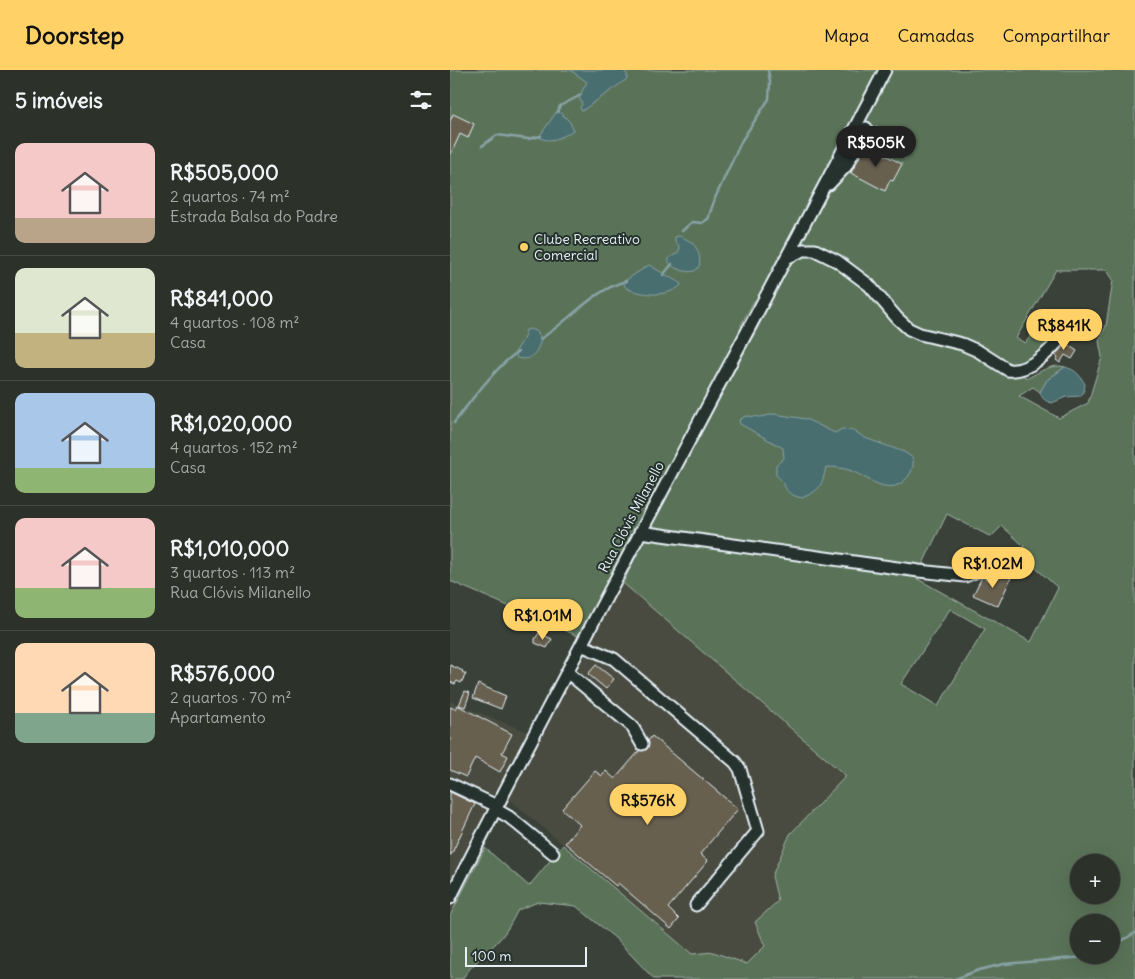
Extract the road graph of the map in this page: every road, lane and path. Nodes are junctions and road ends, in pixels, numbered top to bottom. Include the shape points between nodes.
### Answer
1 (885, 70) edge
2 (866, 128) dead end
3 (823, 187) junction
4 (786, 258) junction
5 (1062, 336) dead end
6 (640, 532) junction
7 (980, 570) dead end
8 (581, 644) junction
9 (567, 672) junction
10 (642, 744) dead end
11 (450, 784) edge
12 (496, 808) junction
13 (553, 853) dead end
14 (450, 871) edge
15 (461, 876) junction
16 (450, 898) edge
17 (696, 905) dead end

1 - 3 street, Rua Clóvis Milanello
2 - 3 street via 846,166
3 - 4 street, Rua Clóvis Milanello
4 - 5 street via 803,250 815,250 837,261 869,285 909,329 962,344 1008,370 1032,364 1052,349
4 - 6 street, Rua Clóvis Milanello
6 - 7 street via 919,571 965,576
6 - 8 street, Rua Clóvis Milanello
8 - 9 street, Rua Clóvis Milanello
8 - 17 street via 614,659 740,769 758,831
9 - 10 street via 632,726
9 - 12 street, Rua Clóvis Milanello
11 - 12 street
12 - 13 street
12 - 15 street, Rua Clóvis Milanello
14 - 15 street
15 - 16 street, Rua Clóvis Milanello

